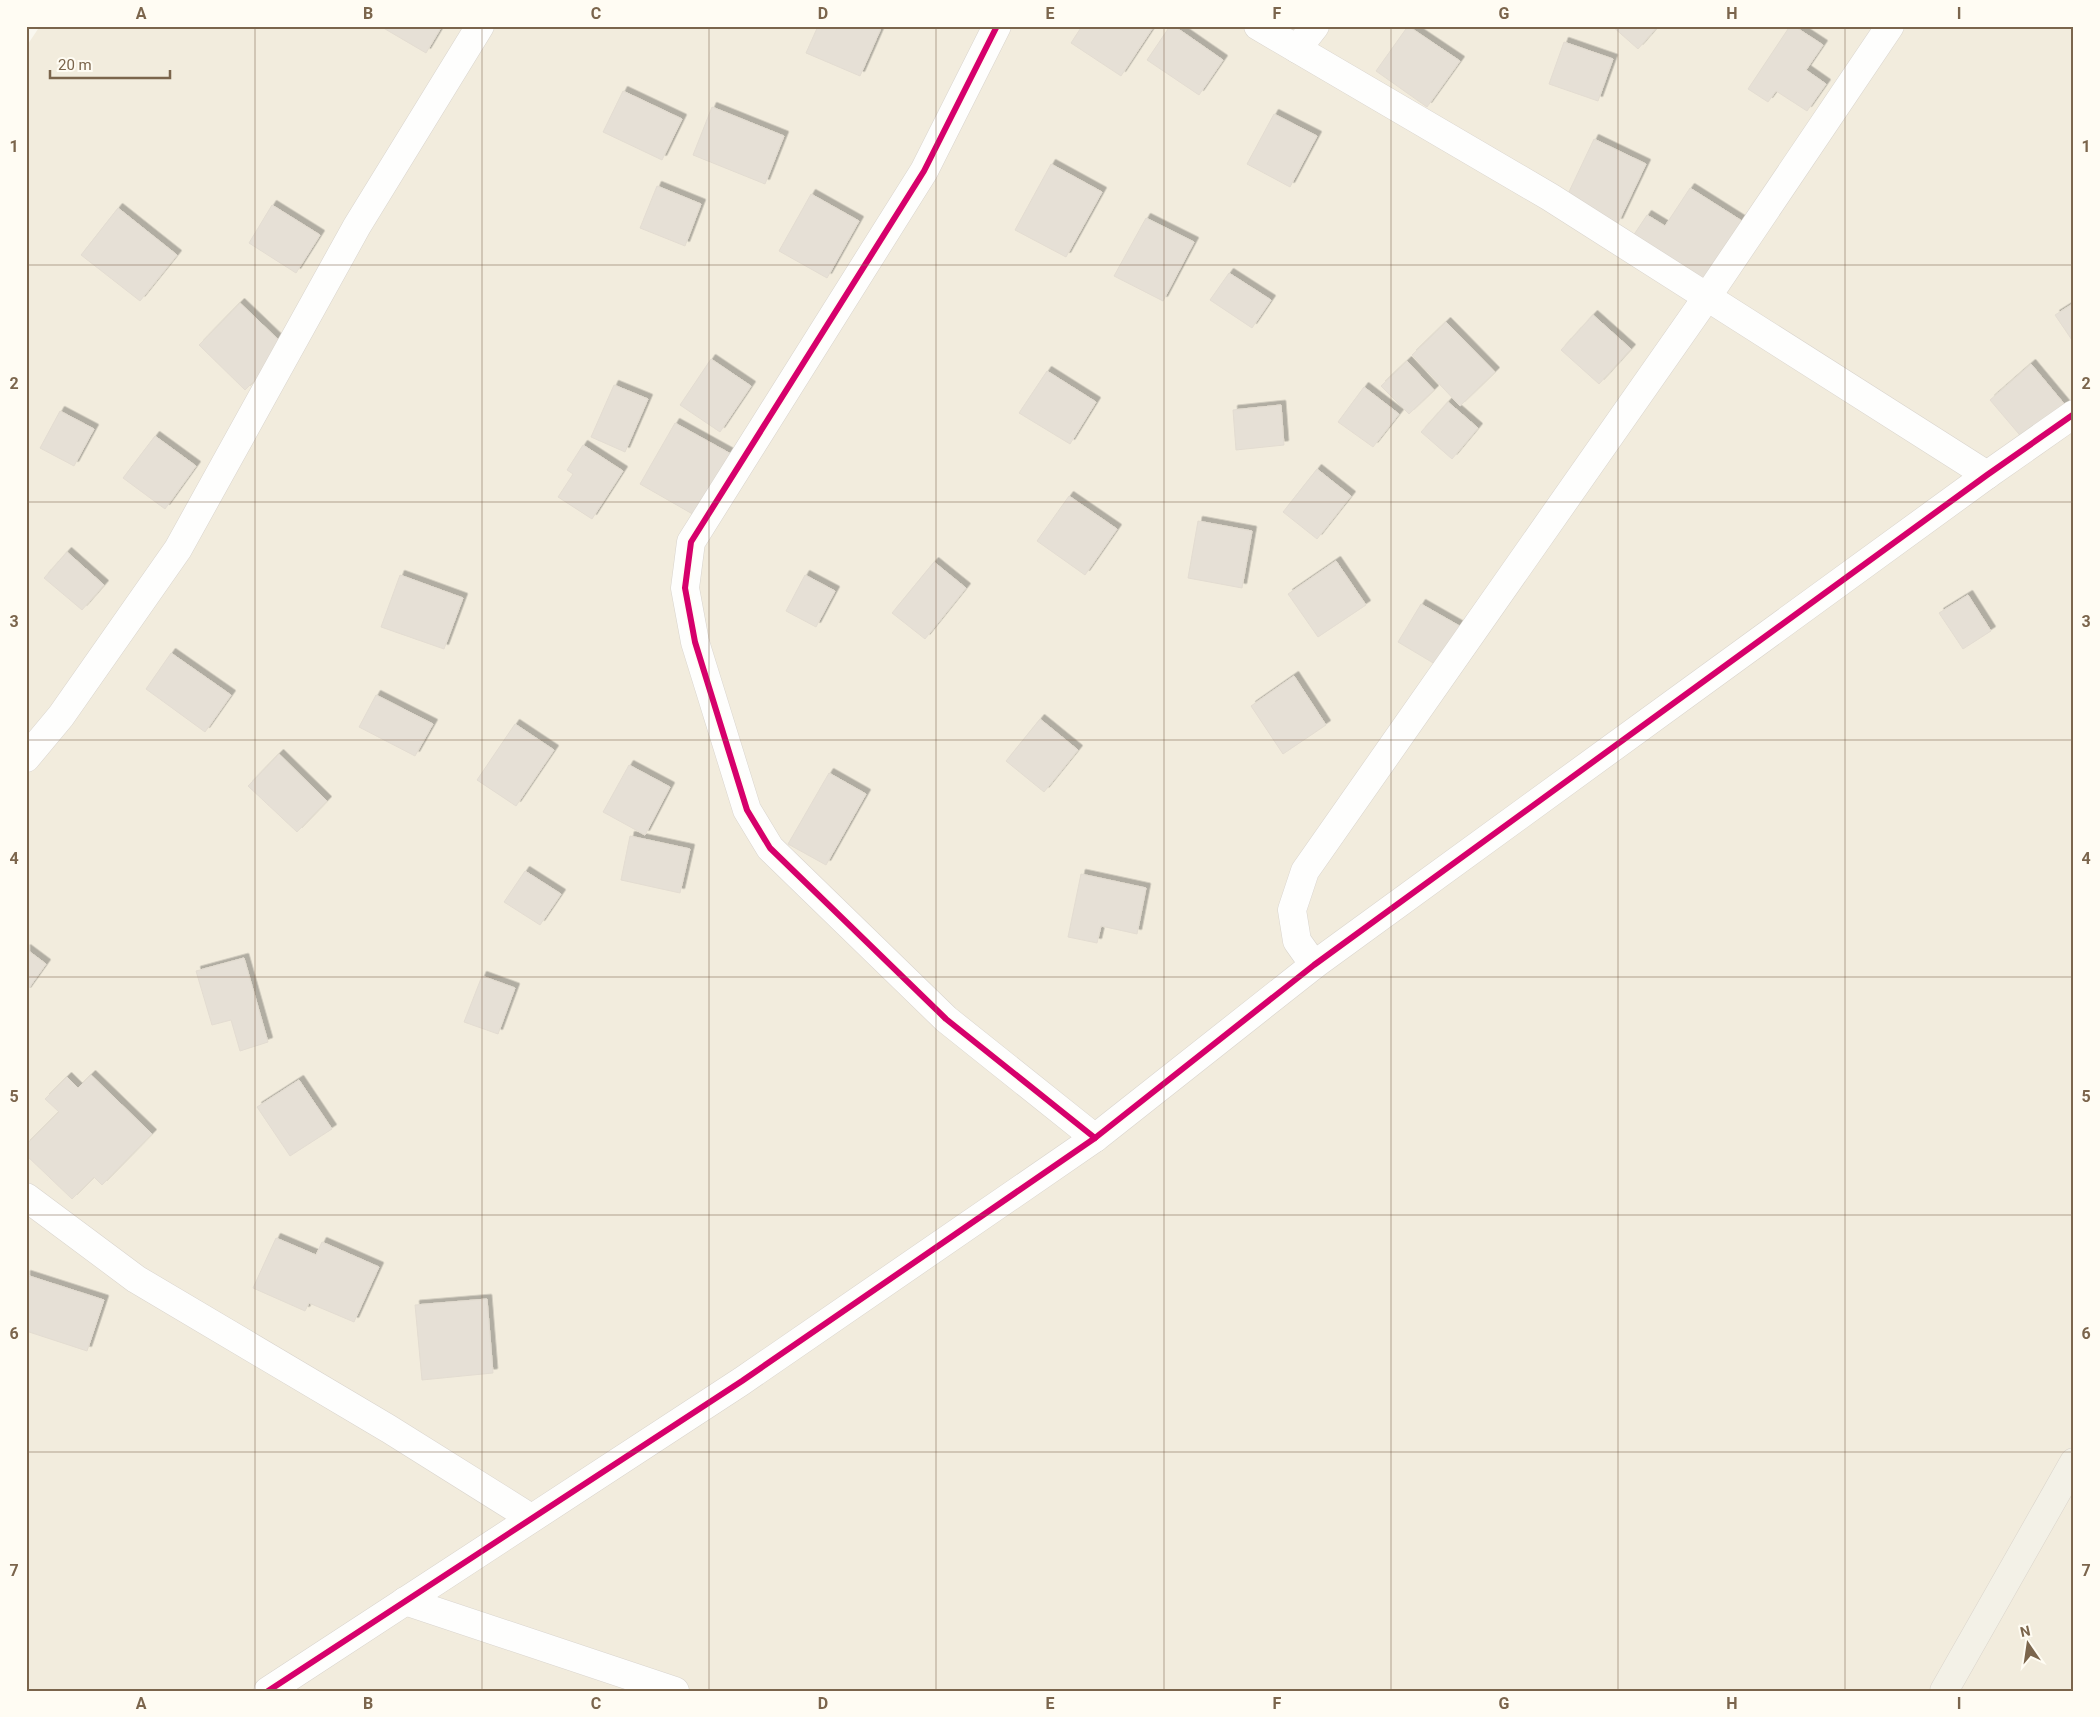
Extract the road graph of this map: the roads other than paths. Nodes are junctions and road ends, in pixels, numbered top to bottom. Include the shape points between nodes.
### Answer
1 (480, 26) edge
2 (997, 26) edge
3 (1258, 26) edge
4 (1315, 26) edge
5 (1890, 26) edge
6 (1297, 49) junction
7 (1707, 297) junction
8 (2074, 414) edge
9 (1987, 475) junction
10 (26, 758) edge
11 (1314, 965) junction
12 (1094, 1138) junction
13 (26, 1198) edge
14 (2074, 1462) edge
15 (531, 1518) junction
16 (405, 1601) junction
17 (268, 1691) edge
18 (675, 1691) edge
19 (1944, 1691) edge

1 - 10 street via 357,226 178,549 61,716
2 - 12 street via 924,172 691,542 685,588 695,642 747,810 770,848 946,1019
3 - 6 street
4 - 6 street
5 - 7 street
6 - 7 street via 1550,197
7 - 9 street
7 - 11 street via 1305,871 1292,910 1297,941
8 - 9 street
9 - 11 street
11 - 12 street
12 - 15 street via 742,1381
13 - 15 street via 136,1279 389,1429
14 - 19 main road
15 - 16 street
16 - 17 street
16 - 18 street

